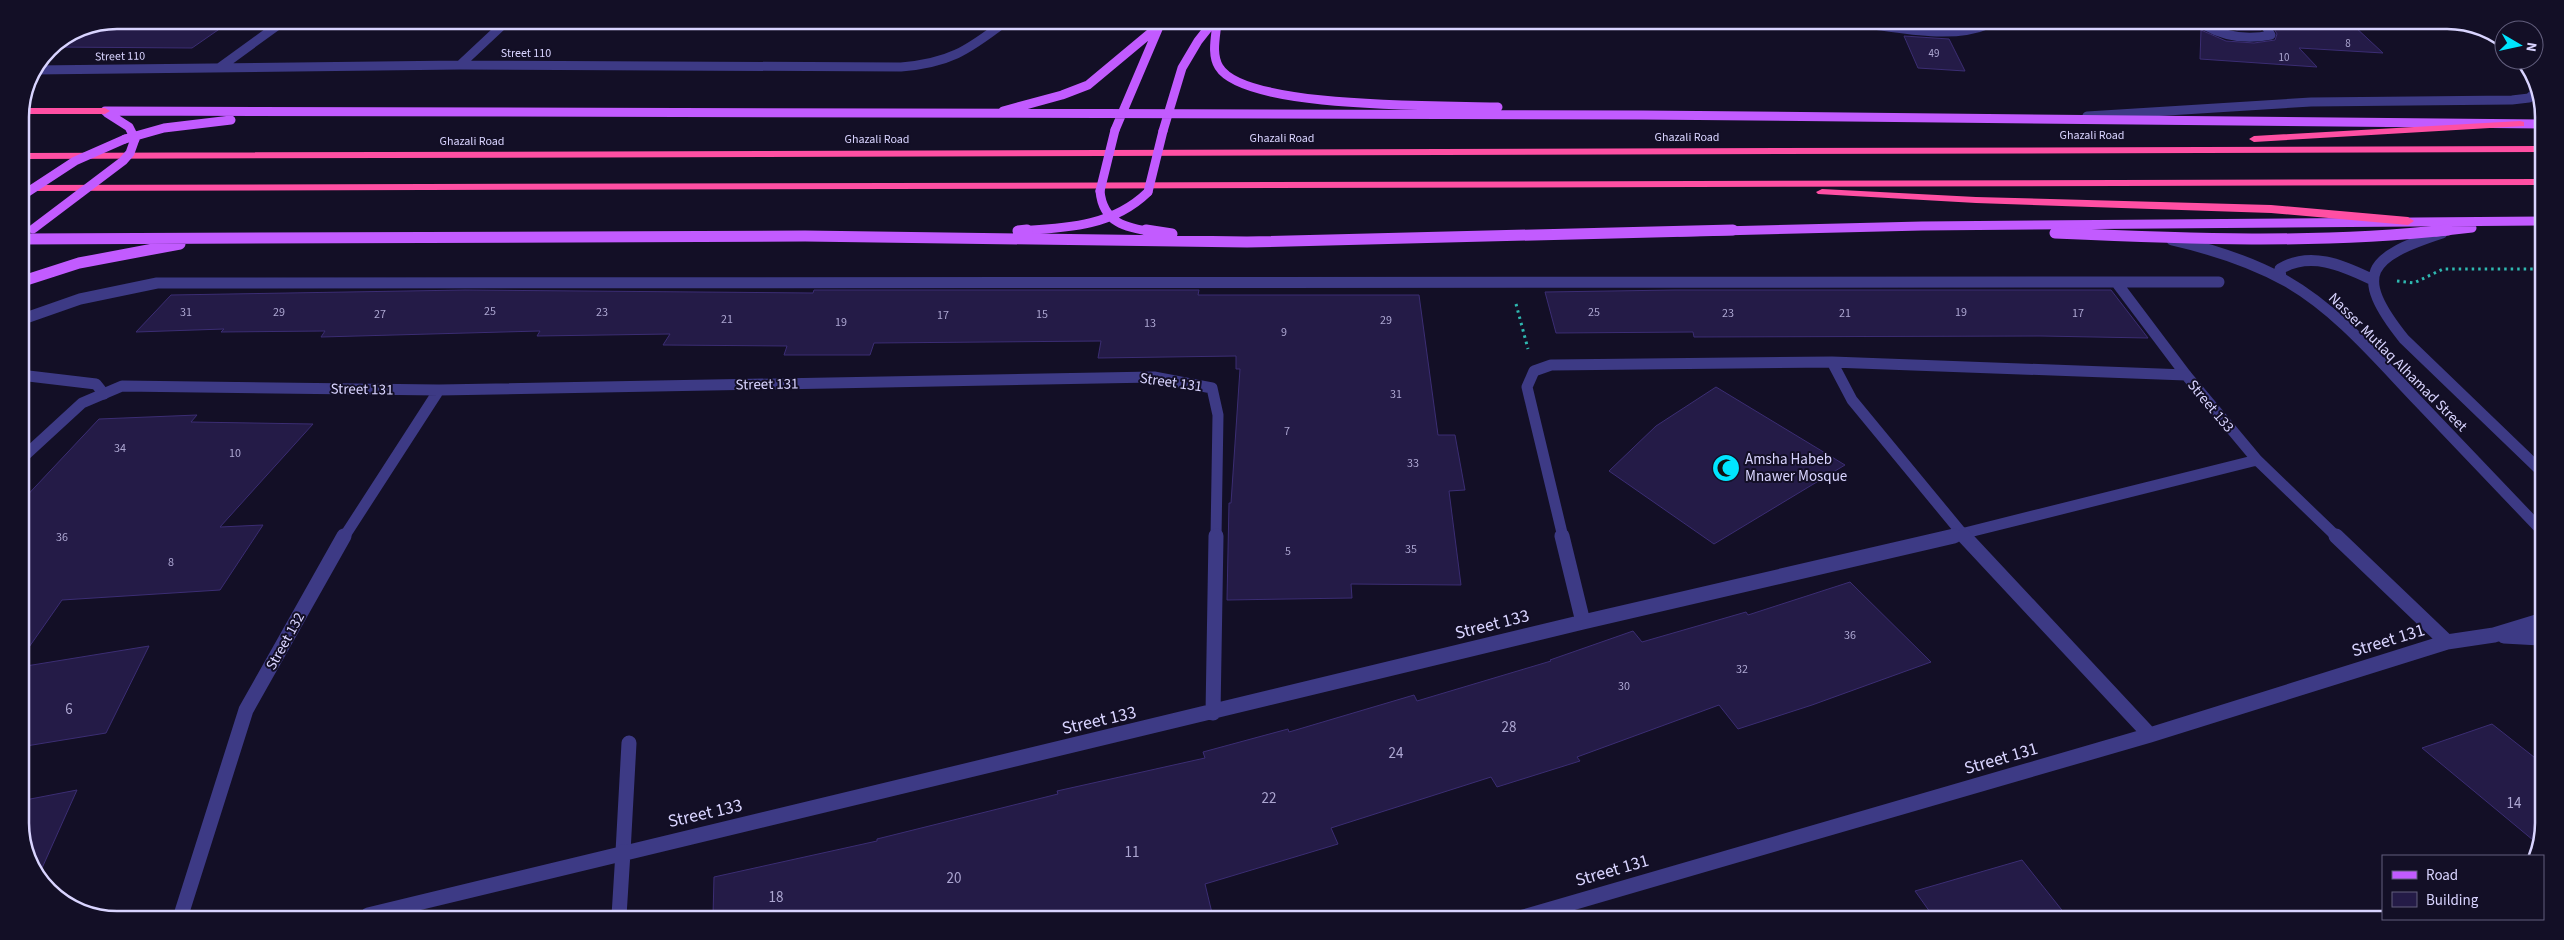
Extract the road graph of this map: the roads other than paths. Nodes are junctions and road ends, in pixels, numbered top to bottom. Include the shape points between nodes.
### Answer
1 (273, 29) edge
2 (498, 29) edge
3 (996, 29) edge
4 (1155, 29) edge
5 (1159, 29) edge
6 (1207, 29) edge
7 (1216, 29) edge
8 (1923, 29) edge
9 (1982, 29) edge
10 (2212, 29) edge
11 (2267, 29) edge
12 (460, 65) junction
13 (219, 68) junction
14 (43, 70) edge
15 (2532, 94) edge
16 (2448, 102) junction
17 (2534, 103) edge
18 (29, 111) edge
19 (105, 112) junction
20 (308, 113) junction
21 (986, 115) junction
22 (1120, 115) junction
23 (1168, 115) junction
24 (1642, 115) junction
25 (2054, 119) junction
26 (2520, 124) junction
27 (2535, 124) edge
28 (132, 138) junction
29 (2016, 149) junction
30 (2535, 149) edge
31 (29, 156) edge
32 (2535, 182) edge
33 (1661, 183) junction
34 (29, 188) edge
35 (29, 191) edge
36 (1110, 219) junction
37 (2529, 220) junction
38 (2535, 220) edge
39 (2408, 221) junction
40 (1922, 226) junction
41 (2452, 230) junction
42 (29, 232) edge
43 (2153, 236) junction
44 (29, 238) edge
45 (224, 238) junction
46 (909, 238) junction
47 (1247, 242) junction
48 (29, 278) edge
49 (2281, 278) junction
50 (2371, 279) junction
51 (2116, 282) junction
52 (2219, 282) dead end
53 (29, 317) edge
54 (1832, 362) junction
55 (2186, 375) junction
56 (29, 376) edge
57 (439, 390) junction
58 (104, 394) junction
59 (29, 452) edge
60 (2256, 460) junction
61 (2535, 465) edge
62 (2535, 524) edge
63 (1962, 534) junction
64 (1583, 622) junction
65 (2535, 623) edge
66 (2494, 636) junction
67 (2535, 638) edge
68 (2447, 642) junction
69 (1213, 713) junction
70 (2150, 735) junction
71 (629, 743) dead end
72 (623, 852) junction
73 (182, 911) edge
74 (384, 911) edge
75 (619, 911) edge
76 (1544, 911) edge

1 - 13 street
2 - 12 street
3 - 12 street, Street 110 via 964,53 928,65
4 - 21 main road via 1088,85
5 - 22 main road
6 - 23 main road via 1182,68
7 - 24 main road via 1214,54 1219,68 1238,82 1308,100
8 - 9 street via 1958,32
10 - 11 street via 2224,35 2264,37 2271,35
12 - 13 street, Street 110
13 - 14 street, Street 110
15 - 16 street via 2512,100
16 - 17 street
16 - 25 street via 2310,102
18 - 19 highway
19 - 20 main road
19 - 28 main road via 129,127
20 - 21 main road
20 - 28 main road via 206,122 164,128
21 - 22 main road
22 - 23 main road
22 - 36 main road, bridge via 1099,201
23 - 24 main road
23 - 36 main road, bridge via 1148,192 1127,212
24 - 25 main road
25 - 26 main road
26 - 27 main road
26 - 29 highway
28 - 35 main road, bridge via 75,161
28 - 42 main road, bridge via 130,153 122,161
29 - 30 highway, Ghazali Road
29 - 31 highway, Ghazali Road
32 - 33 highway
33 - 34 highway
33 - 39 highway via 1976,200 2271,209
36 - 46 main road via 1032,230
36 - 47 main road via 1145,230
37 - 38 main road
37 - 39 main road
37 - 41 main road
39 - 40 main road
40 - 43 main road
40 - 47 main road
41 - 43 main road via 2309,238
41 - 50 street via 2398,248 2375,266
43 - 49 street, Nasser Mutlaq Alhamad Street via 2218,252
44 - 45 main road
45 - 46 main road
45 - 48 main road via 112,254
46 - 47 main road
49 - 50 street via 2280,269 2287,263 2308,260 2336,264
49 - 62 street, Nasser Mutlaq Alhamad Street via 2303,291 2341,322
50 - 61 street, Nasser Mutlaq Alhamad Street via 2380,307 2404,339
51 - 52 street
51 - 53 street via 157,283 80,299
51 - 55 street
54 - 55 street, Street 133
54 - 63 street via 1852,400
54 - 64 street, Street 133 via 1551,365 1534,371 1527,387
55 - 60 street, Street 133
56 - 58 street via 96,384
57 - 58 street, Street 131 via 122,386
57 - 69 street, Street 131 via 1154,377 1212,388 1218,415
57 - 73 street, Street 132 via 332,555 246,710
58 - 59 street, Street 131 via 82,403
60 - 63 street, Street 133
60 - 68 street, Street 133
63 - 64 street, Street 133
63 - 70 street
64 - 69 street, Street 133
65 - 66 street, Street 131
66 - 67 street, Street 131
66 - 68 street, Street 131
68 - 70 street, Street 131
69 - 72 street, Street 133
70 - 76 street, Street 131
71 - 72 street
72 - 74 street, Street 133
72 - 75 street

